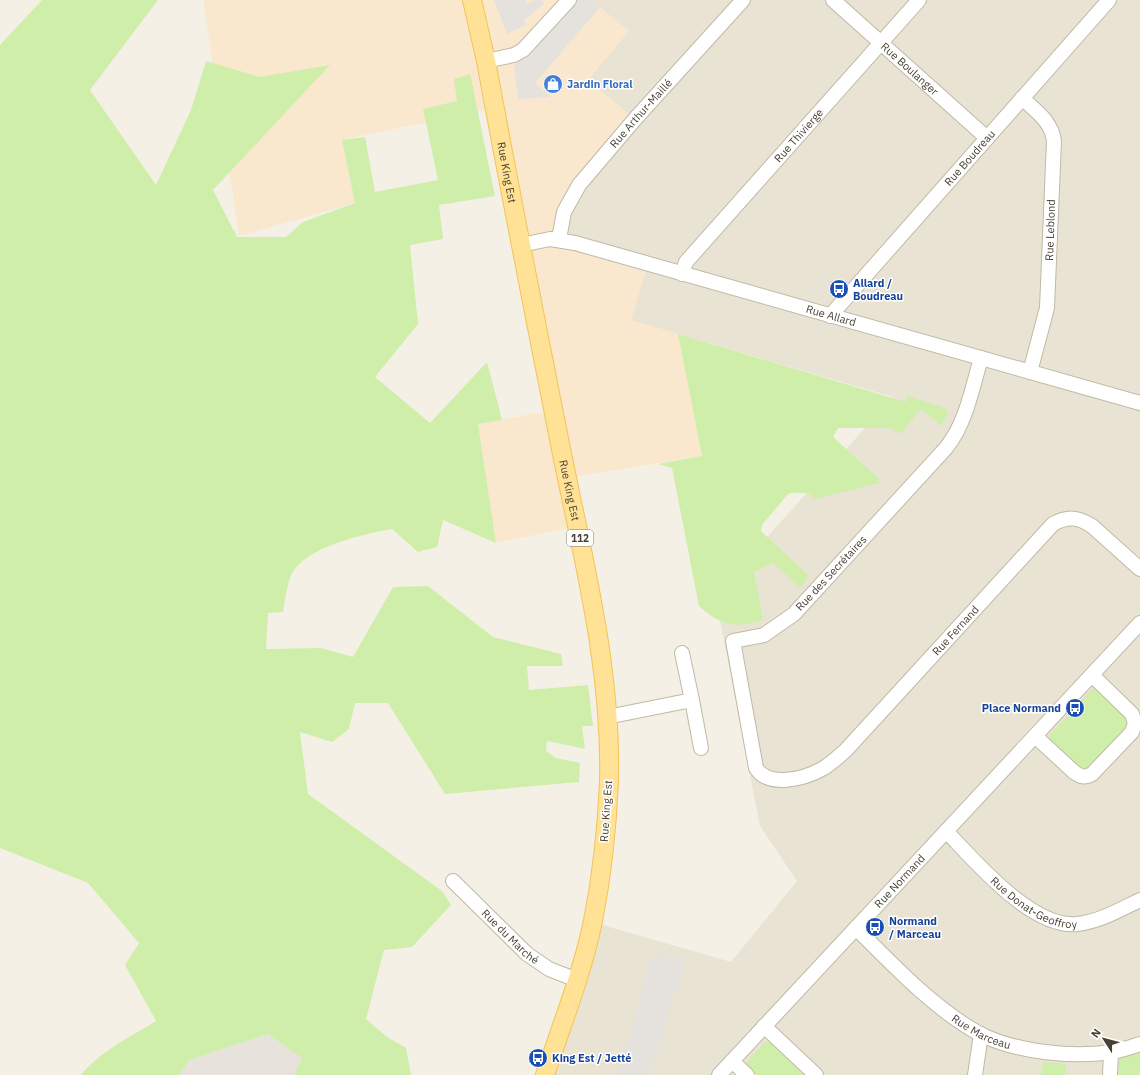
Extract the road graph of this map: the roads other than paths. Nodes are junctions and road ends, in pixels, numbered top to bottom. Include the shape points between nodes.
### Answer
1 (472, 0) edge
2 (569, 0) edge
3 (743, 0) edge
4 (833, 0) edge
5 (919, 0) edge
6 (1108, 0) edge
7 (881, 43) junction
8 (486, 61) junction
9 (1022, 98) junction
10 (988, 138) junction
11 (559, 239) junction
12 (521, 245) junction
13 (682, 274) junction
14 (830, 316) junction
15 (981, 358) junction
16 (1030, 372) junction
17 (1140, 403) edge
18 (1140, 569) edge
19 (1140, 623) edge
20 (682, 653) dead end
21 (1092, 674) junction
22 (692, 700) junction
23 (607, 717) junction
24 (1035, 736) junction
25 (701, 748) dead end
26 (766, 778) joint
27 (946, 831) junction
28 (453, 881) dead end
29 (1140, 900) edge
30 (856, 928) junction
31 (577, 980) junction
32 (764, 1026) junction
33 (981, 1034) junction
34 (1140, 1044) edge
35 (1111, 1052) junction
36 (732, 1061) junction
37 (545, 1075) edge
38 (719, 1075) edge
39 (748, 1075) edge
40 (816, 1075) edge
41 (975, 1075) edge
42 (1110, 1075) edge

1 - 8 main road, Rue King Est / 112
2 - 8 street via 524,50 514,56
3 - 11 street, Rue Arthur-Maillé via 635,119 572,196 564,212
4 - 7 street, Rue Boulanger
5 - 7 street, Rue Thivierge
6 - 9 street, Rue Boudreau
7 - 10 street, Rue Boulanger
7 - 13 street, Rue Thivierge via 686,262
8 - 12 main road, Rue King Est / 112
9 - 10 street, Rue Boudreau
9 - 16 street, Rue Leblond via 1049,124 1054,141 1047,308
10 - 14 street, Rue Boudreau
11 - 12 street, Rue Allard
11 - 13 street, Rue Allard
12 - 23 main road, Rue King Est / 112 via 594,615 607,698
13 - 14 street, Rue Allard
14 - 15 street, Rue Allard
15 - 16 street, Rue Allard
15 - 26 street, Rue des Secrétaires via 959,429 946,448 794,614 764,635 733,641 756,768 759,775
16 - 17 street, Rue Allard
18 - 26 street, Rue Fernand via 1084,521 1073,518 1053,524 832,763 794,779
19 - 21 street, Rue Normand
20 - 22 street
21 - 24 street, Rue Normand
21 - 24 street via 1132,714 1135,723 1132,732 1092,774 1085,777 1080,777
22 - 23 street
22 - 25 street
23 - 31 main road, Rue King Est / 112 via 609,783 602,864 592,922
24 - 27 street, Rue Normand
27 - 29 street, Rue Donat-Geoffroy via 1018,900 1036,913 1057,922 1077,924 1109,914
27 - 30 street, Rue Normand
28 - 31 street, Rue du Marché via 533,958
30 - 32 street, Rue Normand
30 - 33 street, Rue Marceau via 907,978 944,1009
31 - 37 main road, Rue King Est / 112
32 - 36 street, Rue Normand
32 - 40 street
33 - 35 street, Rue Marceau via 1001,1042 1042,1052
33 - 41 street
34 - 35 street, Rue Marceau
35 - 42 street
36 - 38 street, Rue Normand
36 - 39 street

